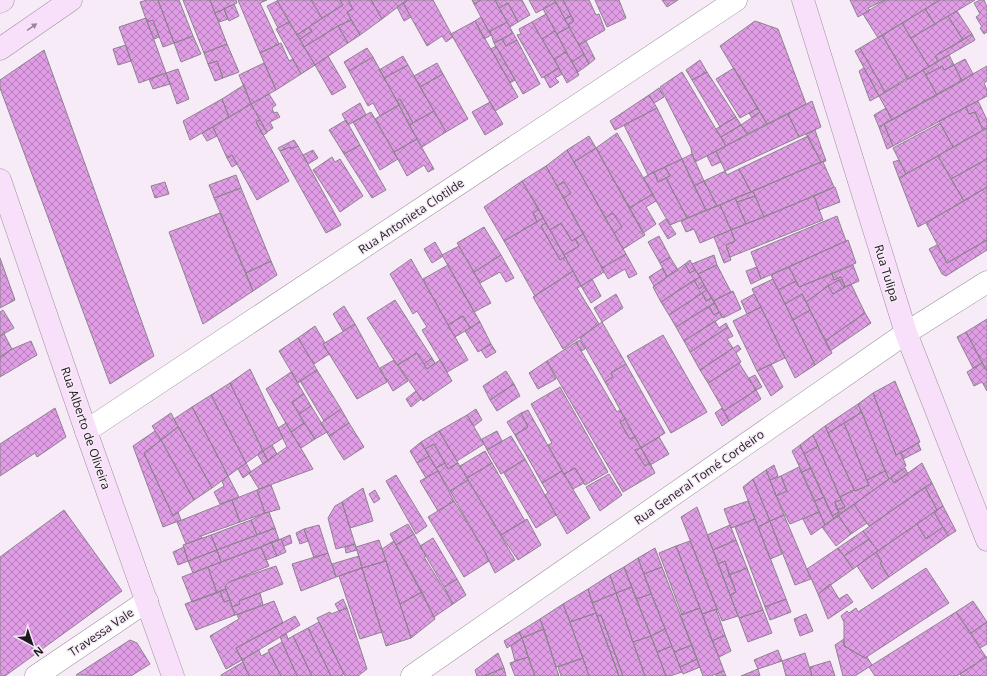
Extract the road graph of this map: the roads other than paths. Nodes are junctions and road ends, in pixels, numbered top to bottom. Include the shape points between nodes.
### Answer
1 (3, 0) edge
2 (71, 0) edge
3 (736, 0) edge
4 (803, 0) edge
5 (0, 2) edge
6 (0, 49) edge
7 (0, 180) edge
8 (987, 282) edge
9 (906, 333) junction
10 (86, 431) junction
11 (987, 540) edge
12 (147, 601) junction
13 (36, 676) edge
14 (173, 676) edge
15 (412, 676) edge

1 - 5 street
6 -> 2 street
3 - 10 street, Rua Antonieta Clotilde
4 - 9 street, Rua Tulipa
7 - 10 street, Rua Alberto de Oliveira
8 - 9 street, Rua General Tomé Cordeiro
9 - 11 street, Rua Tulipa
9 - 15 street, Rua General Tomé Cordeiro
10 - 12 street, Rua Alberto de Oliveira
12 - 13 street, Travessa Vale
12 - 14 street, Rua Alberto de Oliveira

